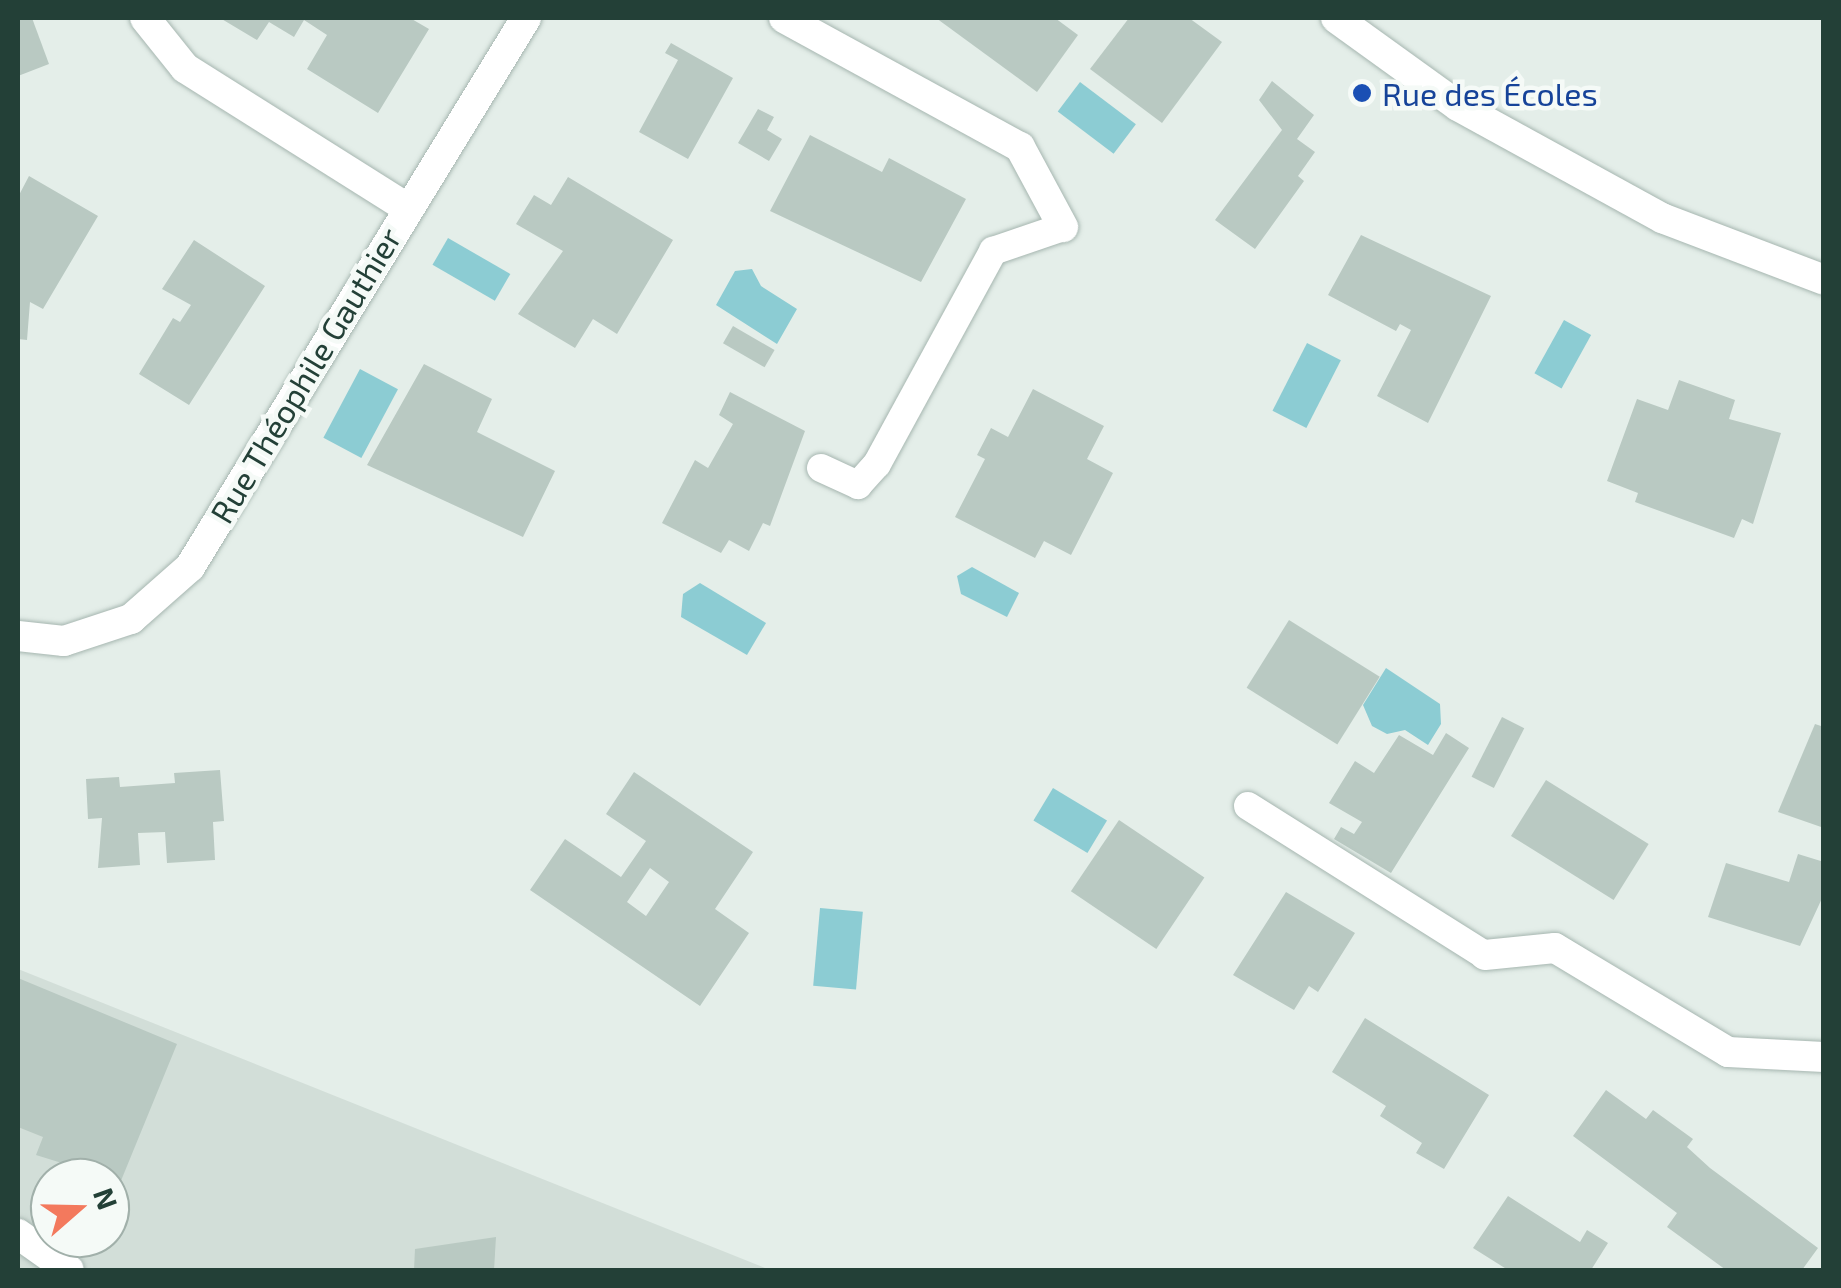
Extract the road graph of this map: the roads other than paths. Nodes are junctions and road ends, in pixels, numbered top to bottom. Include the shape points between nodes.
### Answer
1 (145, 18) edge
2 (526, 18) edge
3 (784, 18) edge
4 (1336, 18) edge
5 (406, 207) junction
6 (1063, 227) joint
7 (1824, 280) edge
8 (821, 468) dead end
9 (18, 636) edge
10 (1248, 806) dead end
11 (1485, 955) joint
12 (1824, 1057) edge
13 (18, 1234) edge
14 (70, 1270) edge

1 - 5 street via 185,68
2 - 5 street, Rue Théophile Gauthier
3 - 6 street via 1020,147
4 - 7 street via 1458,106 1662,218
5 - 9 street, Rue Théophile Gauthier via 190,567 131,619 64,641
6 - 8 lane via 993,251 877,464 858,485
10 - 11 lane
11 - 12 street via 1556,948 1728,1052
13 - 14 street

